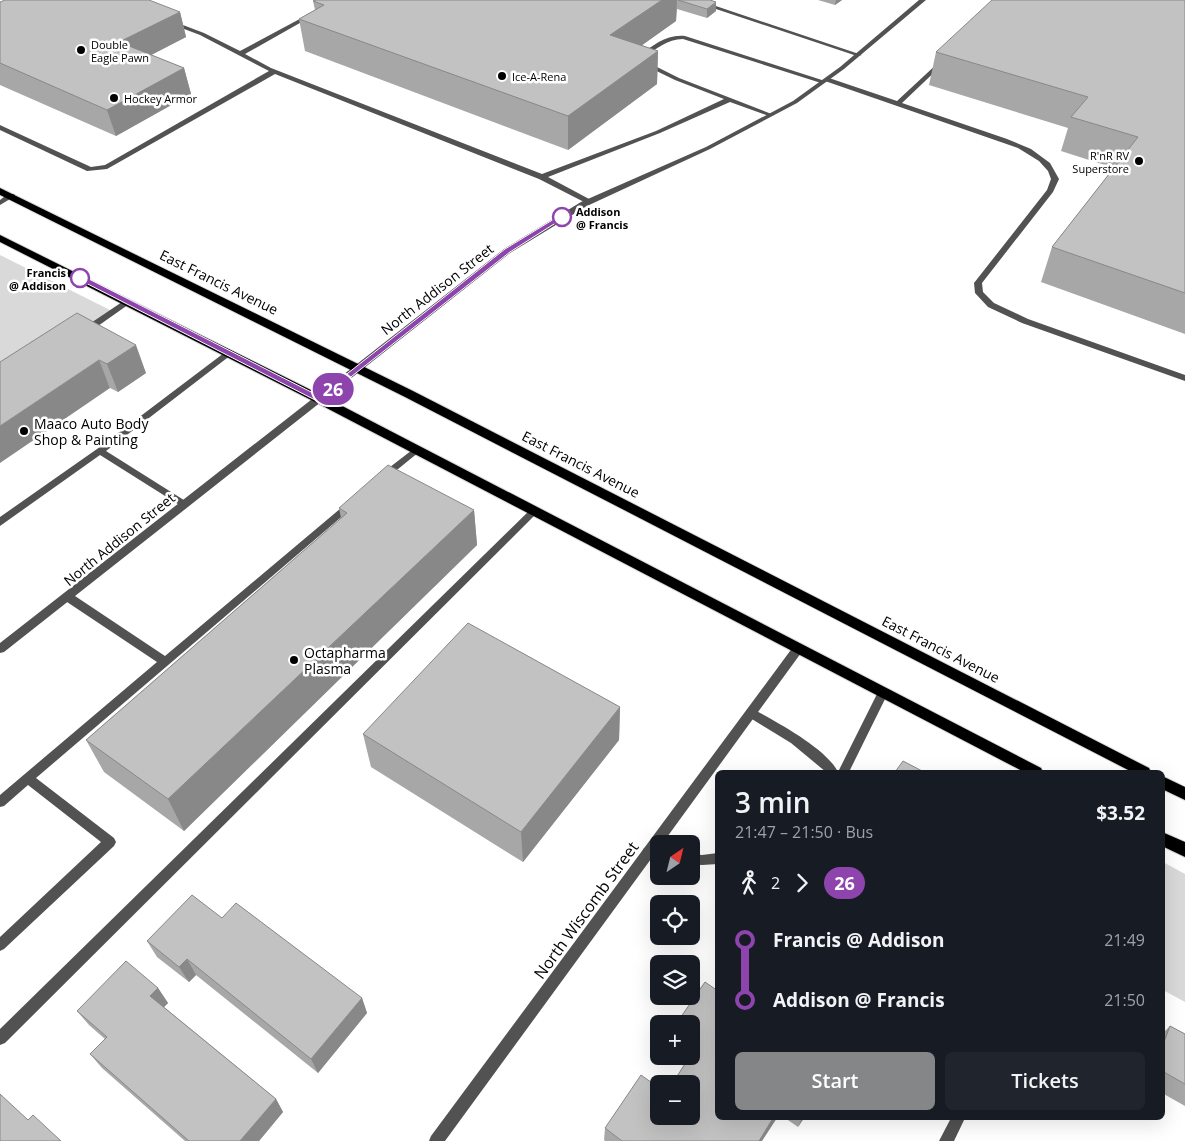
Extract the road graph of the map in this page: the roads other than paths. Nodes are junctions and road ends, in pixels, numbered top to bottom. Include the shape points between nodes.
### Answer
1 (692, 0) edge
2 (923, 0) edge
3 (314, 13) edge
4 (166, 20) edge
5 (242, 54) junction
6 (859, 55) junction
7 (946, 58) edge
8 (275, 71) junction
9 (825, 81) junction
10 (730, 99) junction
11 (898, 103) junction
12 (771, 115) junction
13 (0, 127) edge
14 (542, 177) junction
15 (0, 191) edge
16 (11, 196) junction
17 (588, 202) junction
18 (0, 203) edge
19 (0, 238) edge
20 (128, 302) junction
21 (79, 335) edge
22 (228, 354) junction
23 (357, 370) junction
24 (1185, 378) edge
25 (319, 400) junction
26 (416, 450) junction
27 (100, 451) junction
28 (374, 485) edge
29 (359, 497) edge
30 (184, 504) junction
31 (533, 512) junction
32 (0, 522) edge
33 (68, 597) junction
34 (0, 650) edge
35 (797, 650) junction
36 (165, 662) junction
37 (883, 693) junction
38 (751, 713) junction
39 (831, 770) edge
40 (845, 770) edge
41 (1032, 770) edge
42 (1140, 770) edge
43 (28, 779) junction
44 (1165, 784) edge
45 (1185, 794) edge
46 (0, 802) edge
47 (666, 835) edge
48 (1165, 840) edge
49 (1185, 850) edge
50 (650, 858) edge
51 (715, 858) edge
52 (700, 860) edge
53 (0, 945) edge
54 (0, 1038) edge
55 (957, 1120) edge
56 (436, 1141) edge
57 (946, 1141) edge

1 - 6 street
2 - 6 street, North Addison Street
3 - 5 street
4 - 5 street
5 - 8 street
6 - 9 street, North Addison Street
7 - 11 street
8 - 13 street via 100,169 90,169
8 - 14 street
9 - 10 street via 683,37 670,38 641,57 643,63
9 - 11 street
9 - 12 street, North Addison Street
10 - 12 street
10 - 14 street via 658,132
11 - 24 street via 1013,143 1028,150 1053,171 1055,180 1050,190 978,283 979,293 991,305 1025,321
12 - 17 street, North Addison Street via 708,148
14 - 17 street
15 - 16 main road, East Francis Avenue
16 - 18 street
16 - 23 main road, East Francis Avenue
17 - 23 street, North Addison Street via 508,251
19 - 20 main road
20 - 21 street
20 - 22 main road
22 - 25 main road
22 - 27 street
23 - 25 street, North Addison Street
23 - 42 main road, East Francis Avenue
25 - 26 main road
25 - 30 street, North Addison Street
26 - 28 street
26 - 31 main road
27 - 30 street
27 - 32 street
29 - 36 street
30 - 33 street, North Addison Street
31 - 35 main road
31 - 54 street
33 - 34 street, North Addison Street
33 - 36 street
35 - 37 main road
35 - 38 street, North Wiscomb Street
36 - 43 street
37 - 40 street
37 - 41 main road
38 - 39 street via 787,733
38 - 47 street, North Wiscomb Street
43 - 46 street
43 - 53 street via 110,842
44 - 45 main road
48 - 49 main road
50 - 56 street, North Wiscomb Street
51 - 52 street
55 - 57 street

